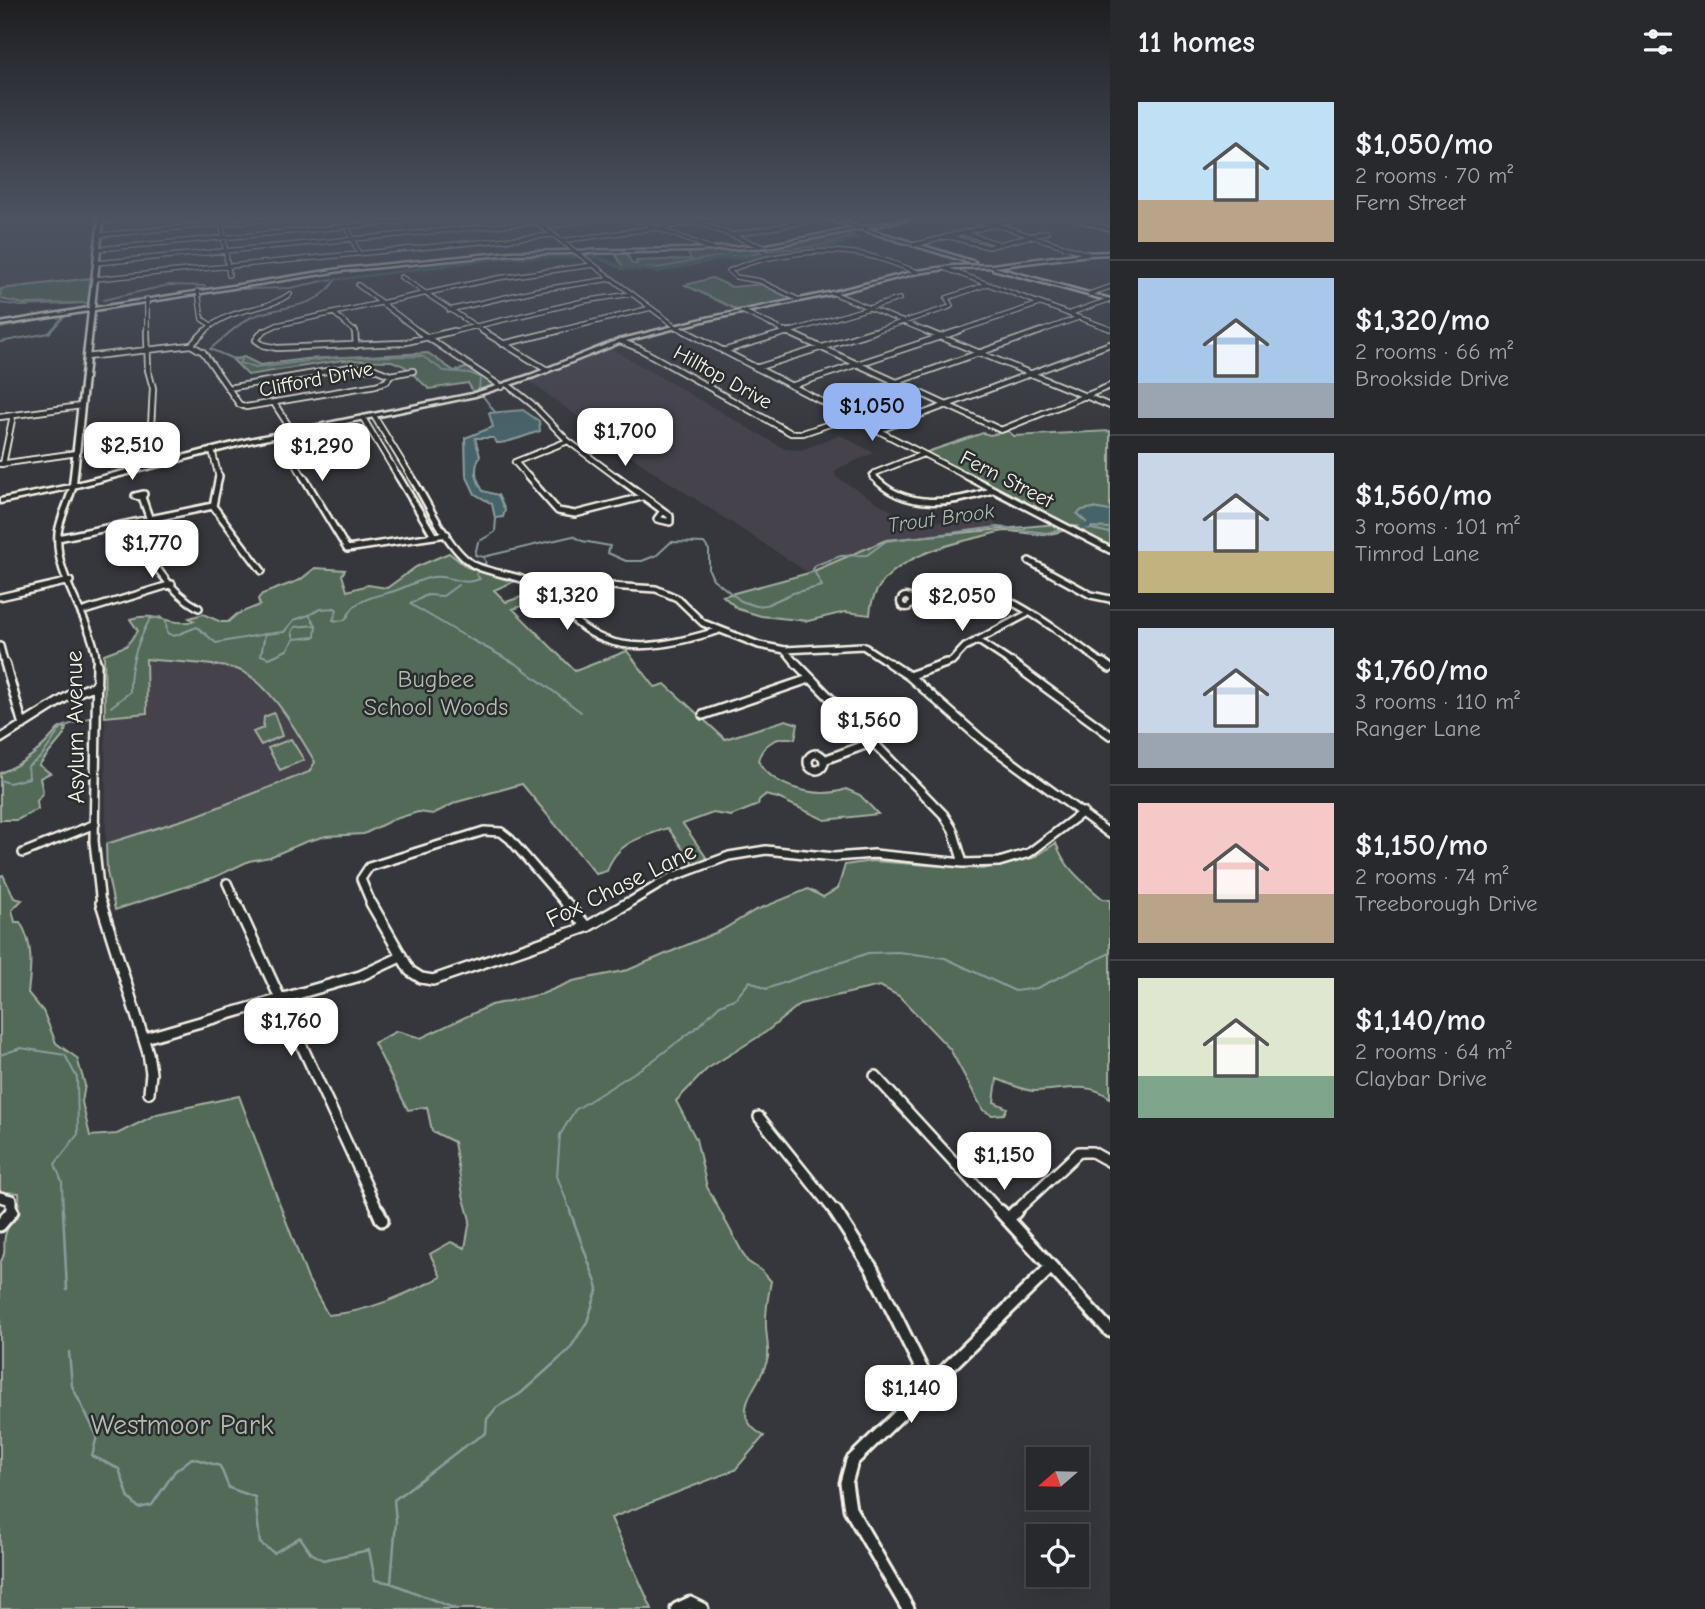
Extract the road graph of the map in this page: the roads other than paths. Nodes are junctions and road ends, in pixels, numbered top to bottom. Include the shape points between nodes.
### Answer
1 (93, 294) edge
2 (178, 294) edge
3 (198, 294) edge
4 (290, 294) dead end
5 (370, 294) edge
6 (425, 294) joint
7 (519, 294) edge
8 (625, 294) edge
9 (632, 294) edge
10 (787, 294) edge
11 (828, 294) edge
12 (836, 294) edge
13 (958, 294) edge
14 (1011, 294) edge
15 (1086, 294) edge
16 (1089, 295) joint
17 (147, 299) junction
18 (900, 299) dead end
19 (799, 300) junction
20 (1109, 300) edge
21 (382, 303) junction
22 (1039, 304) junction
23 (92, 308) junction
24 (651, 308) junction
25 (868, 308) junction
26 (449, 310) junction
27 (742, 311) junction
28 (334, 313) junction
29 (1068, 314) junction
30 (1078, 318) junction
31 (903, 322) junction
32 (0, 324) edge
33 (211, 325) junction
34 (476, 326) junction
35 (675, 326) junction
36 (1110, 329) edge
37 (787, 332) junction
38 (940, 337) junction
39 (428, 338) junction
40 (620, 341) junction
41 (503, 344) junction
42 (1110, 344) edge
43 (191, 345) junction
44 (356, 346) junction
45 (821, 348) junction
46 (148, 350) junction
47 (723, 351) junction
48 (979, 352) junction
49 (86, 357) junction
50 (858, 364) junction
51 (756, 368) junction
52 (547, 370) junction
53 (413, 371) dead end
54 (1030, 373) junction
55 (390, 375) junction
56 (896, 382) junction
57 (505, 386) junction
58 (791, 386) junction
59 (1110, 386) edge
60 (228, 388) junction
61 (1086, 396) junction
62 (274, 403) junction
63 (946, 405) junction
64 (81, 406) junction
65 (829, 406) junction
66 (1110, 406) edge
67 (13, 415) junction
68 (373, 416) junction
69 (0, 417) edge
70 (850, 417) junction
71 (363, 418) junction
72 (877, 431) junction
73 (292, 432) junction
74 (278, 435) junction
75 (568, 440) junction
76 (212, 450) junction
77 (77, 453) junction
78 (923, 454) junction
79 (1, 464) edge
80 (149, 466) junction
81 (74, 485) junction
82 (993, 490) junction
83 (138, 493) dead end
84 (642, 497) junction
85 (0, 501) edge
86 (213, 506) junction
87 (663, 511) dead end
88 (150, 520) junction
89 (131, 524) junction
90 (447, 534) junction
91 (434, 536) junction
92 (58, 538) junction
93 (1110, 550) edge
94 (1029, 561) dead end
95 (262, 571) dead end
96 (70, 581) junction
97 (172, 584) junction
98 (546, 593) junction
99 (0, 597) edge
100 (1110, 598) edge
101 (911, 600) dead end
102 (199, 608) dead end
103 (84, 611) junction
104 (1027, 614) junction
105 (718, 631) junction
106 (977, 640) junction
107 (0, 646) edge
108 (785, 650) junction
109 (1110, 668) edge
110 (909, 676) junction
111 (809, 678) junction
112 (97, 685) junction
113 (703, 715) dead end
114 (23, 725) junction
115 (1110, 736) edge
116 (0, 739) edge
117 (873, 742) junction
118 (824, 760) dead end
119 (1083, 812) junction
120 (95, 824) junction
121 (1110, 834) edge
122 (23, 853) dead end
123 (962, 863) junction
124 (227, 883) dead end
125 (587, 927) junction
126 (401, 957) junction
127 (280, 998) junction
128 (145, 1038) junction
129 (875, 1076) dead end
130 (149, 1093) dead end
131 (759, 1117) dead end
132 (1110, 1162) edge
133 (0, 1197) edge
134 (1008, 1219) junction
135 (382, 1220) dead end
136 (0, 1225) edge
137 (1051, 1267) junction
138 (1110, 1331) edge
139 (929, 1384) junction
140 (677, 1609) edge
141 (702, 1609) edge
142 (908, 1609) edge

1 - 23 main road
2 - 17 main road
3 - 33 street via 202,319
4 - 33 street via 237,311
5 - 21 street
6 - 21 street
6 - 26 street
7 - 26 street
8 - 34 street
9 - 24 street, Fern Street
10 - 19 street
11 - 19 main road
12 - 25 street
13 - 31 street via 947,298 950,307
14 - 22 street
15 - 16 main road
16 - 20 main road
17 - 23 main road
17 - 46 street
18 - 25 street
19 - 27 main road
20 - 29 street
21 - 28 street
21 - 39 street
22 - 29 street
22 - 38 street
23 - 32 main road
23 - 49 main road
24 - 35 street, Fern Street
24 - 41 street
25 - 31 street
25 - 37 street
26 - 34 street
27 - 35 main road
27 - 37 street
28 - 44 street via 356,332
28 - 44 street via 269,328 256,340 278,348
29 - 30 street
30 - 36 street
30 - 48 street
31 - 38 street
31 - 45 street
33 - 43 street
34 - 39 street
34 - 41 street
35 - 40 main road
35 - 47 street, Fern Street
37 - 45 street
37 - 47 street
38 - 48 street
38 - 50 street
39 - 44 street
39 - 57 street
40 - 52 main road
40 - 70 street, Hilltop Drive via 791,433
41 - 52 street
42 - 54 street
43 - 46 street
43 - 60 street, Clifford Drive via 203,352
45 - 50 street
45 - 51 street
46 - 49 street
46 - 80 street via 153,415
47 - 51 street, Fern Street
48 - 54 street
48 - 56 street
49 - 64 main road
50 - 56 street
50 - 58 street
51 - 58 street, Fern Street
52 - 57 main road
53 - 55 street
54 - 61 street
54 - 63 street
55 - 60 street via 349,367
55 - 62 street, Clifford Drive via 376,385
56 - 63 street
56 - 65 street
57 - 68 main road
57 - 75 street via 532,404
58 - 65 street, Fern Street
59 - 61 street
60 - 62 street, Clifford Drive via 242,406
61 - 63 street via 1002,430
61 - 66 street
62 - 73 street
63 - 72 street
64 - 67 street
64 - 77 main road
65 - 70 street, Fern Street
67 - 69 street
67 - 79 street
68 - 71 main road
68 - 90 street
70 - 72 street, Fern Street
71 - 73 main road
71 - 91 street
72 - 78 street, Fern Street
73 - 74 main road
74 - 76 main road
74 - 91 street via 347,549
75 - 84 street
75 - 84 street via 515,462 558,511 575,514
76 - 80 main road
76 - 86 street via 219,478
77 - 79 street
77 - 81 main road
78 - 82 street, Fern Street
78 - 82 street via 872,477 921,503 963,499
80 - 81 main road
81 - 85 main road
81 - 92 street
82 - 93 street, Fern Street
83 - 88 street
84 - 87 street
86 - 88 street
86 - 95 street
88 - 89 street
89 - 92 street
89 - 97 street
90 - 91 street
90 - 98 street via 468,562 525,580
92 - 96 street, Asylum Avenue
94 - 100 street via 1091,595
96 - 99 street
96 - 103 street, Asylum Avenue
97 - 102 street via 188,604
97 - 103 street
98 - 105 street via 579,584 656,589 677,598
98 - 105 street via 583,629 619,646 642,649
101 - 104 street via 958,585 988,592
103 - 112 street, Asylum Avenue via 95,646
104 - 106 street
104 - 109 street
105 - 108 street
106 - 110 street via 952,661
106 - 115 street
107 - 114 street
108 - 110 street via 863,646
108 - 111 street
110 - 119 street via 982,740
111 - 113 street
111 - 117 street
112 - 114 street via 77,691
112 - 120 street, Asylum Avenue
114 - 116 street
117 - 118 street
117 - 123 street via 944,815
119 - 121 street
119 - 123 street, Fox Chase Lane via 1029,853 999,862
120 - 122 street
120 - 128 street, Asylum Avenue via 101,903
123 - 125 street, Fox Chase Lane via 785,850 746,852 670,878
124 - 127 street
125 - 126 street, Fox Chase Lane via 438,979 416,976
125 - 126 street, Fox Chase Lane via 508,836 484,831 378,862 362,875 362,888
126 - 127 street via 360,975
127 - 128 street
127 - 135 street
128 - 130 street, Asylum Avenue via 152,1071
129 - 134 street
131 - 139 street via 831,1205 858,1247
132 - 134 street via 1092,1152 1079,1152
133 - 136 street via 11,1200 13,1208
134 - 137 street
137 - 138 street
137 - 139 street
139 - 142 street via 856,1456 846,1483 855,1521
140 - 141 street via 690,1603

